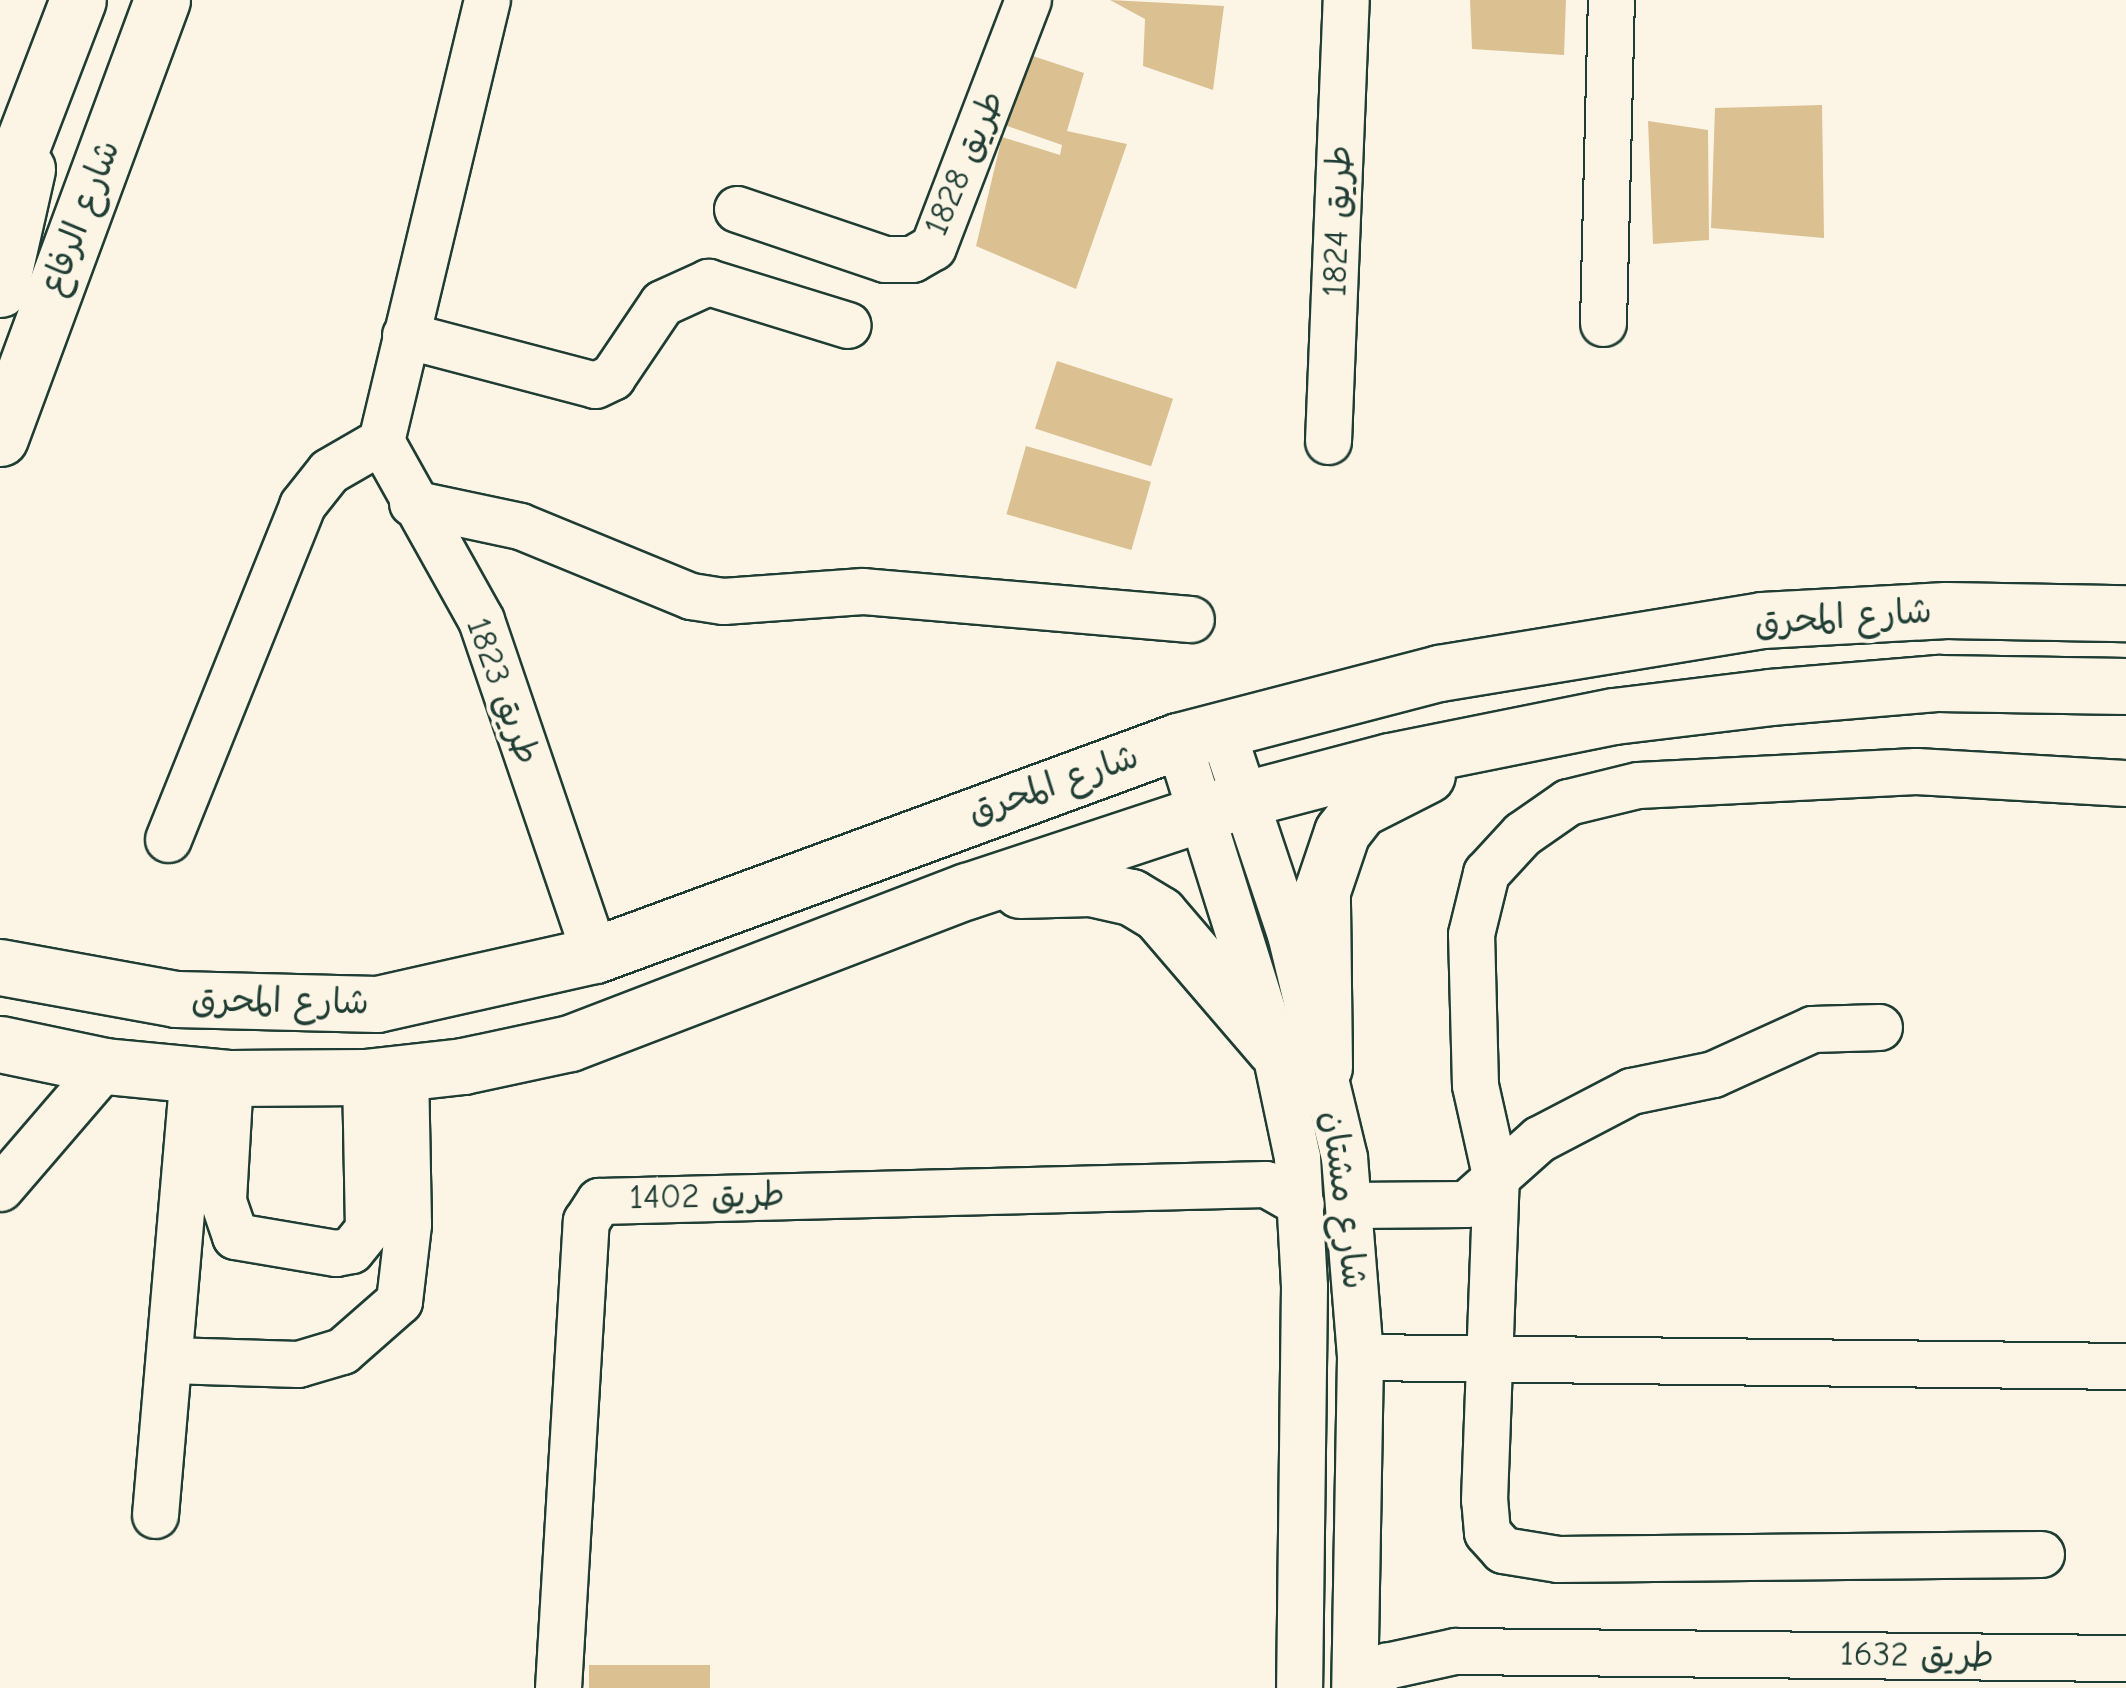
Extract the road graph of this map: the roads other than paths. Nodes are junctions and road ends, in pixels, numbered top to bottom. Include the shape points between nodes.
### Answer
1 (78, 0) edge
2 (162, 0) edge
3 (487, 0) edge
4 (1028, 0) edge
5 (1346, 0) edge
6 (1611, 0) edge
7 (40, 97) junction
8 (0, 203) edge
9 (737, 209) dead end
10 (0, 289) edge
11 (1603, 323) dead end
12 (848, 325) dead end
13 (405, 335) junction
14 (0, 438) edge
15 (1328, 441) dead end
16 (381, 442) junction
17 (412, 503) junction
18 (2126, 612) edge
19 (1191, 620) dead end
20 (2126, 686) edge
21 (1531, 731) junction
22 (1200, 734) junction
23 (2126, 784) edge
24 (1224, 806) junction
25 (168, 839) dead end
26 (968, 891) junction
27 (0, 935) edge
28 (595, 955) junction
29 (0, 967) edge
30 (52, 979) junction
31 (1879, 1027) dead end
32 (0, 1044) edge
33 (1274, 1048) junction
34 (105, 1066) junction
35 (1324, 1067) junction
36 (385, 1075) junction
37 (212, 1076) junction
38 (1496, 1179) junction
39 (0, 1188) edge
40 (1301, 1204) junction
41 (1350, 1205) junction
42 (1304, 1286) junction
43 (1357, 1300) junction
44 (1360, 1357) junction
45 (169, 1360) junction
46 (1495, 1360) junction
47 (2126, 1366) edge
48 (155, 1514) dead end
49 (2040, 1554) dead end
50 (1356, 1590) junction
51 (1455, 1651) junction
52 (2126, 1658) edge
53 (1708, 1670) edge
54 (558, 1688) edge
55 (1299, 1688) edge
56 (1354, 1688) edge
57 (1362, 1688) edge

1 - 7 main road
2 - 14 main road, شارع الرفاع
3 - 13 street
4 - 9 street, طريق 1828 via 934,247 912,259 884,259
5 - 15 street, طريق 1824
6 - 11 street
7 - 8 main road
7 - 10 main road
12 - 13 street via 708,282 662,303 612,377 595,385
13 - 16 street
16 - 17 street, طريق 1823
16 - 25 street via 329,471 302,505
17 - 19 street via 520,526 664,586 723,601 863,591
17 - 28 street, طريق 1823 via 481,620
18 - 22 main road, شارع المحرق via 1946,610 1762,620 1578,645
20 - 21 main road, شارع المحرق via 1938,683
21 - 24 main road, شارع المحرق
21 - 35 main road via 1384,794 1342,832 1322,890
22 - 24 street, شارع مشتان
22 - 28 main road, شارع المحرق
23 - 38 street via 1916,771 1638,785 1568,802 1522,834 1486,873 1472,934 1475,1085
24 - 26 main road, شارع المحرق
24 - 33 street, شارع مشتان
24 - 35 street, شارع مشتان
26 - 33 main road via 1090,888 1131,897 1194,945
26 - 36 main road, شارع المحرق via 570,1043
27 - 30 main road
28 - 30 main road, شارع المحرق via 377,1004 176,999
29 - 30 main road, شارع المحرق
31 - 38 street via 1812,1029 1713,1074 1630,1091 1538,1139
32 - 34 main road, شارع المحرق
33 - 40 street, شارع مشتان
34 - 37 main road, شارع المحرق
34 - 39 street
35 - 41 street, شارع مشتان
36 - 37 main road, شارع المحرق
36 - 37 street via 368,1229 351,1250 336,1252 235,1236 223,1201
36 - 45 street via 408,1224 398,1301 342,1352 298,1364
37 - 45 street
38 - 41 street via 1466,1204 1443,1210
38 - 46 street
40 - 42 street, شارع مشتان
40 - 54 street, طريق 1402 via 1266,1184 599,1201 586,1221
41 - 43 street, شارع مشتان
42 - 43 street via 1325,1304
42 - 55 street, شارع مشتان
43 - 44 street, شارع مشتان
44 - 46 street
44 - 50 street, شارع مشتان
45 - 48 street
46 - 47 street
46 - 49 street via 1488,1532 1522,1558
50 - 51 street, طريق 1632 via 1385,1624
50 - 56 street, شارع مشتان
51 - 53 street, طريق 1632
51 - 57 street, طريق 1632 via 1386,1666
52 - 53 street, طريق 1632

